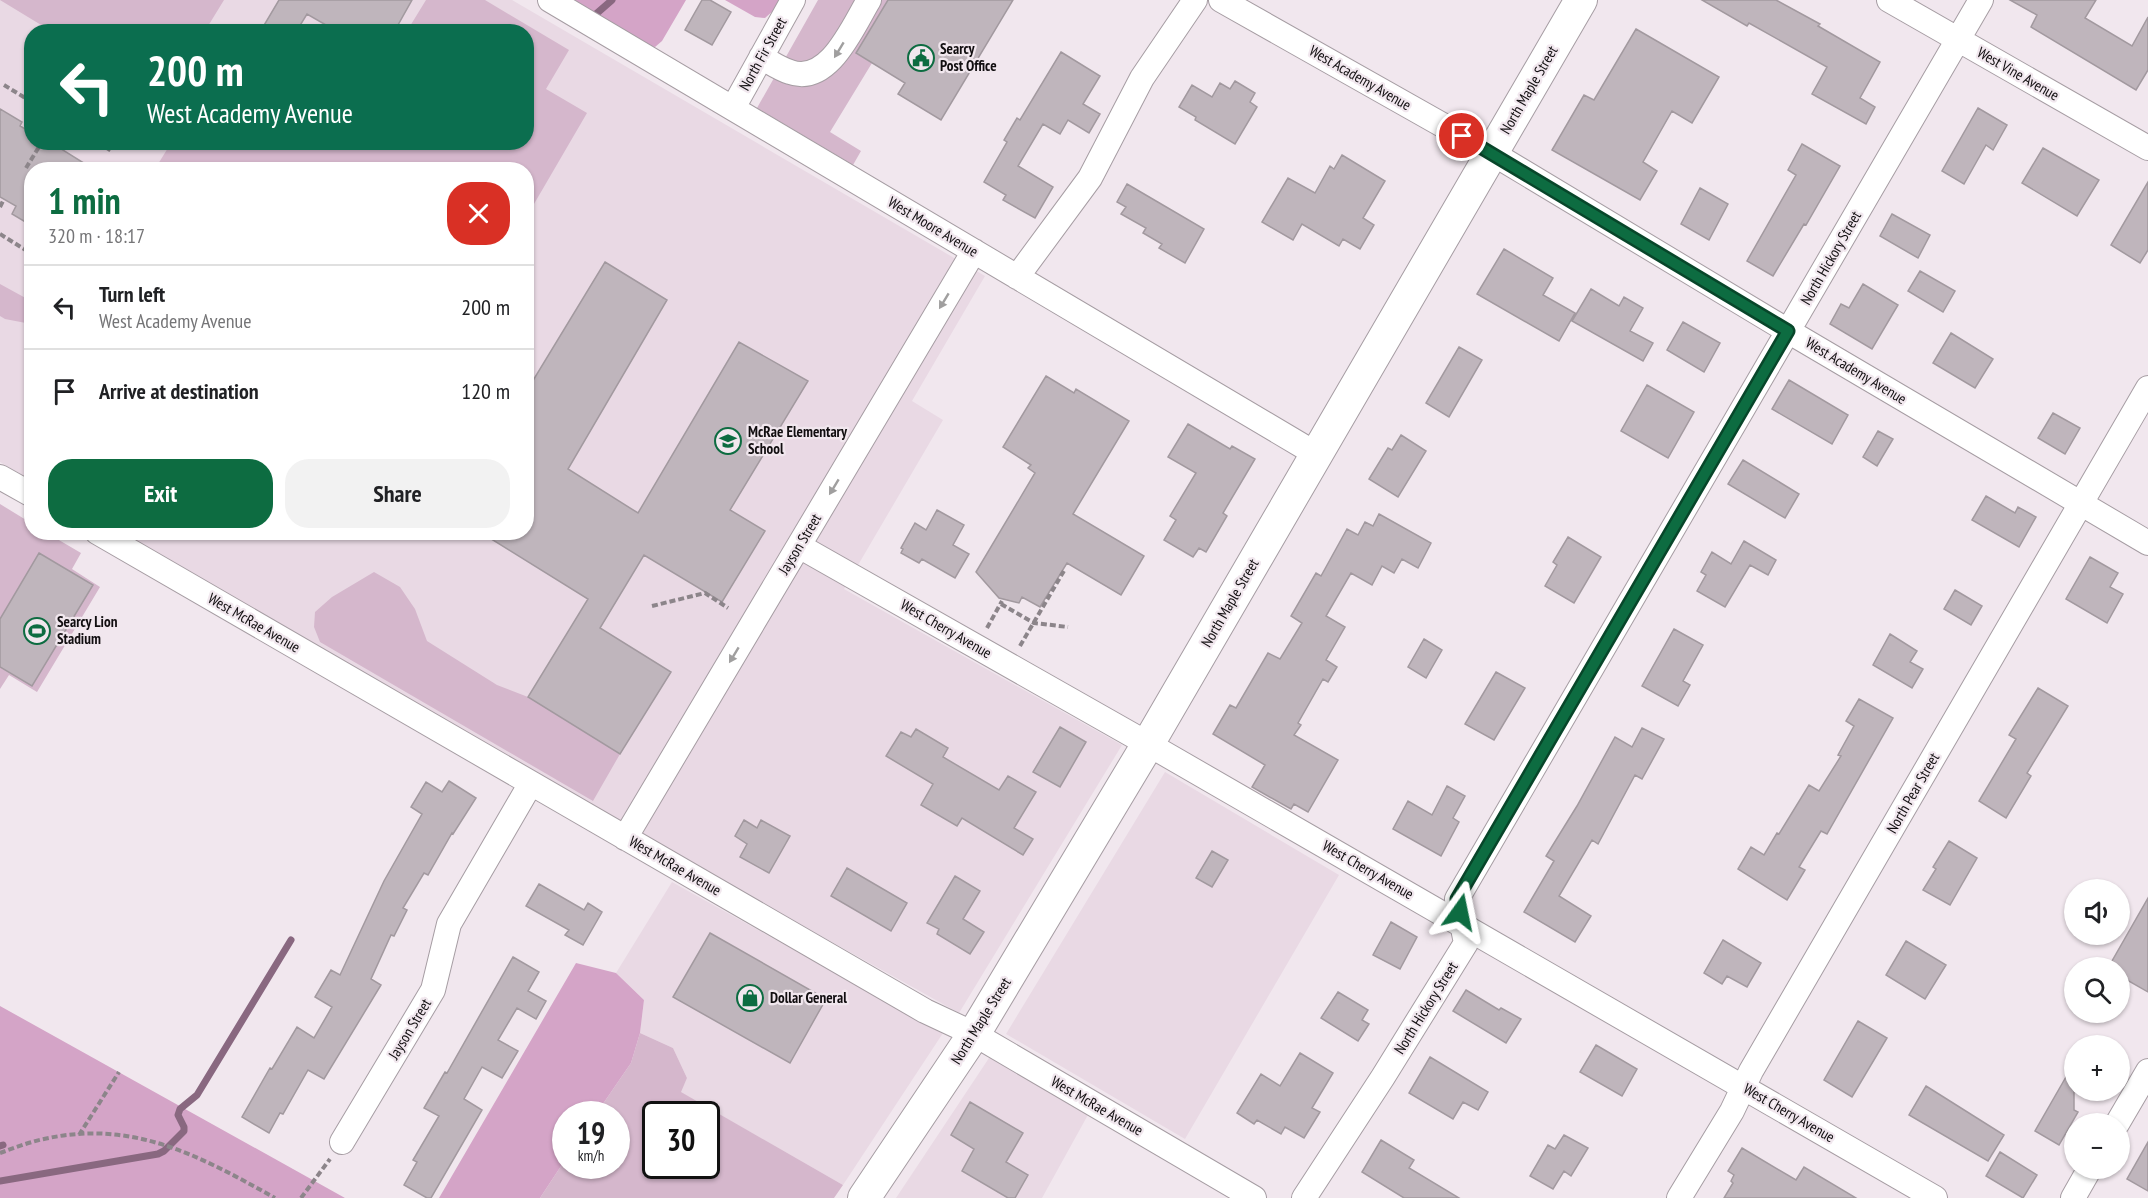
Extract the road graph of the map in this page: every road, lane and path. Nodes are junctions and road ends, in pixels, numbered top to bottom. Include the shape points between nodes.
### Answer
1 (550, 0) edge
2 (793, 0) edge
3 (869, 0) edge
4 (1195, 0) edge
5 (1221, 0) edge
6 (1581, 0) edge
7 (1889, 0) edge
8 (1981, 0) edge
9 (1958, 40) junction
10 (761, 57) junction
11 (4, 85) dead end
12 (24, 97) edge
13 (733, 108) junction
14 (2148, 148) edge
15 (110, 150) edge
16 (113, 152) dead end
17 (1492, 153) junction
18 (4, 199) dead end
19 (0, 207) edge
20 (0, 234) edge
21 (24, 249) edge
22 (974, 251) junction
23 (1017, 277) junction
24 (1788, 331) junction
25 (2148, 388) edge
26 (1316, 454) junction
27 (0, 477) edge
28 (24, 490) edge
29 (2080, 504) junction
30 (111, 540) edge
31 (2148, 543) edge
32 (799, 546) junction
33 (1065, 569) dead end
34 (652, 606) dead end
35 (728, 608) dead end
36 (1034, 623) junction
37 (1068, 627) dead end
38 (976, 646) junction
39 (1017, 652) dead end
40 (1148, 744) junction
41 (531, 783) junction
42 (625, 837) junction
43 (1462, 925) junction
44 (974, 1034) junction
45 (2148, 1071) edge
46 (119, 1072) dead end
47 (1743, 1087) junction
48 (2123, 1113) edge
49 (79, 1135) junction
50 (342, 1142) joint
51 (0, 1153) edge
52 (2084, 1179) edge
53 (275, 1198) edge
54 (301, 1198) edge
55 (864, 1198) edge
56 (1254, 1198) edge
57 (1304, 1198) edge
58 (1679, 1198) edge
59 (1935, 1198) edge
60 (2073, 1198) edge

1 - 13 street, West Moore Avenue
2 - 10 street, North Fir Street
3 -> 10 street via 834,59 824,67 810,73 791,73
4 - 23 street via 1142,78 1090,178
5 - 17 street, West Academy Avenue
6 - 17 main road, North Maple Street
7 - 9 street, West Vine Avenue
8 - 9 street, North Hickory Street
9 - 14 street, West Vine Avenue
9 - 24 street, North Hickory Street
10 - 13 street, North Fir Street
11 - 12 path
13 - 22 street, West Moore Avenue
15 - 16 path
17 - 24 street, West Academy Avenue
17 - 26 main road, North Maple Street
18 - 19 path
20 - 21 path
22 - 23 street, West Moore Avenue
22 -> 32 street, Jayson Street
23 - 26 street, West Moore Avenue
24 - 29 street, West Academy Avenue
24 - 43 street, North Hickory Street via 1457,899
25 - 29 street, North Pear Street
26 - 40 main road, North Maple Street
27 - 28 street
29 - 31 street, West Academy Avenue
29 - 47 street, North Pear Street
30 - 41 street, West McRae Avenue
32 - 38 street, West Cherry Avenue
32 -> 42 street, Jayson Street
33 - 36 path
34 - 35 path via 705,593
36 - 37 path
36 - 38 path via 1001,603
36 - 39 path
38 - 40 street, West Cherry Avenue
40 - 43 street, West Cherry Avenue
40 - 44 main road, North Maple Street
41 - 42 street, West McRae Avenue
41 - 50 street, Jayson Street via 449,924 433,990
42 - 44 street, West McRae Avenue via 925,1011
43 - 47 street, West Cherry Avenue
43 - 57 street, North Hickory Street via 1466,943
44 - 55 main road, North Maple Street
44 - 56 street, West McRae Avenue
45 - 48 street
46 - 49 path
47 - 58 street, North Pear Street
47 - 59 street, West Cherry Avenue
49 - 51 path via 44,1139
49 - 53 path via 114,1134 168,1145 195,1155
50 - 54 path
52 - 60 street

